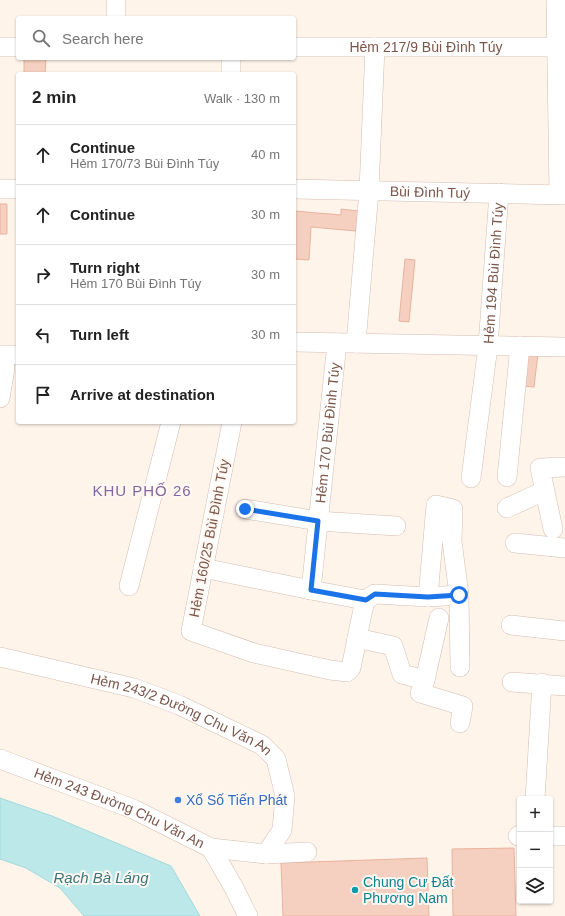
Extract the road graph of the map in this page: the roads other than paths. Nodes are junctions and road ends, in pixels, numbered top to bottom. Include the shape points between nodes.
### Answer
1 (116, 0) edge
2 (556, 0) edge
3 (116, 16) edge
4 (561, 23) edge
5 (0, 47) edge
6 (16, 47) edge
7 (296, 47) edge
8 (375, 47) junction
9 (557, 48) junction
10 (231, 60) edge
11 (231, 72) edge
12 (0, 189) edge
13 (16, 189) edge
14 (296, 189) edge
15 (369, 191) junction
16 (499, 193) junction
17 (562, 194) edge
18 (296, 342) edge
19 (337, 343) junction
20 (356, 343) junction
21 (488, 346) junction
22 (520, 346) junction
23 (565, 347) edge
24 (0, 355) edge
25 (16, 355) edge
26 (0, 362) edge
27 (0, 398) edge
28 (170, 424) edge
29 (232, 424) edge
30 (565, 467) edge
31 (507, 477) dead end
32 (471, 478) dead end
33 (544, 491) junction
34 (507, 508) dead end
35 (245, 509) dead end
36 (318, 521) junction
37 (396, 526) dead end
38 (553, 528) dead end
39 (452, 541) junction
40 (433, 542) junction
41 (515, 543) dead end
42 (565, 548) edge
43 (203, 568) junction
44 (129, 586) dead end
45 (311, 590) junction
46 (459, 595) junction
47 (428, 597) junction
48 (366, 600) junction
49 (439, 618) dead end
50 (511, 625) dead end
51 (565, 631) edge
52 (357, 638) junction
53 (0, 657) edge
54 (460, 667) dead end
55 (425, 680) junction
56 (512, 682) dead end
57 (542, 684) junction
58 (565, 686) edge
59 (460, 723) dead end
60 (0, 759) edge
61 (535, 796) edge
62 (553, 836) edge
63 (565, 836) edge
64 (211, 848) junction
65 (307, 852) dead end
66 (266, 854) junction
67 (248, 916) edge

1 - 3 street
2 - 4 street
4 - 9 street
5 - 6 street
7 - 8 street, Hẻm 217/9 Bùi Đình Túy
8 - 9 street, Hẻm 217/9 Bùi Đình Túy
8 - 15 street
9 - 17 street
10 - 11 street
12 - 13 street
14 - 15 street, Bùi Đình Tuý
15 - 16 street, Bùi Đình Tuý
15 - 20 street
16 - 17 street, Bùi Đình Tuý
16 - 21 street, Hẻm 194 Bùi Đình Túy
18 - 19 street
19 - 20 street, Hẻm 170 Bùi Đình Túy
19 - 36 street, Hẻm 170 Bùi Đình Túy
20 - 21 street, Hẻm 170 Bùi Đình Túy
21 - 22 street, Hẻm 194 Bùi Đình Túy
21 - 32 street
22 - 23 street, Hẻm 194 Bùi Đình Túy
22 - 31 street, Hẻm 194 Bùi Đình Túy
24 - 25 street
26 - 27 street via 5,368
28 - 44 street
29 - 43 street, Hẻm 160/25 Bùi Đình Túy
30 - 33 street via 540,468
33 - 34 street
33 - 38 street
35 - 36 street
36 - 37 street
36 - 45 street, Hẻm 170 Bùi Đình Túy
39 - 40 street
39 - 40 street via 453,509 436,505
39 - 46 street
40 - 47 street
41 - 42 street
43 - 45 street
43 - 52 street, Hẻm 160/25 Bùi Đình Túy via 192,631 254,653 347,672 350,671
45 - 48 street
46 - 47 street
46 - 54 street
47 - 48 street via 375,594
48 - 52 street
49 - 55 street
50 - 51 street
52 - 55 street via 393,646 402,674
53 - 66 street, Hẻm 243/2 Đường Chu Văn An via 134,688 179,705 262,745 276,759 285,796 282,830
55 - 59 street via 420,693 463,706
56 - 57 street
57 - 58 street
57 - 61 street
60 - 64 street, Hẻm 243 Đường Chu Văn An via 133,809
62 - 63 street
64 - 66 street
64 - 67 street, Hẻm 243 Đường Chu Văn An
65 - 66 street

